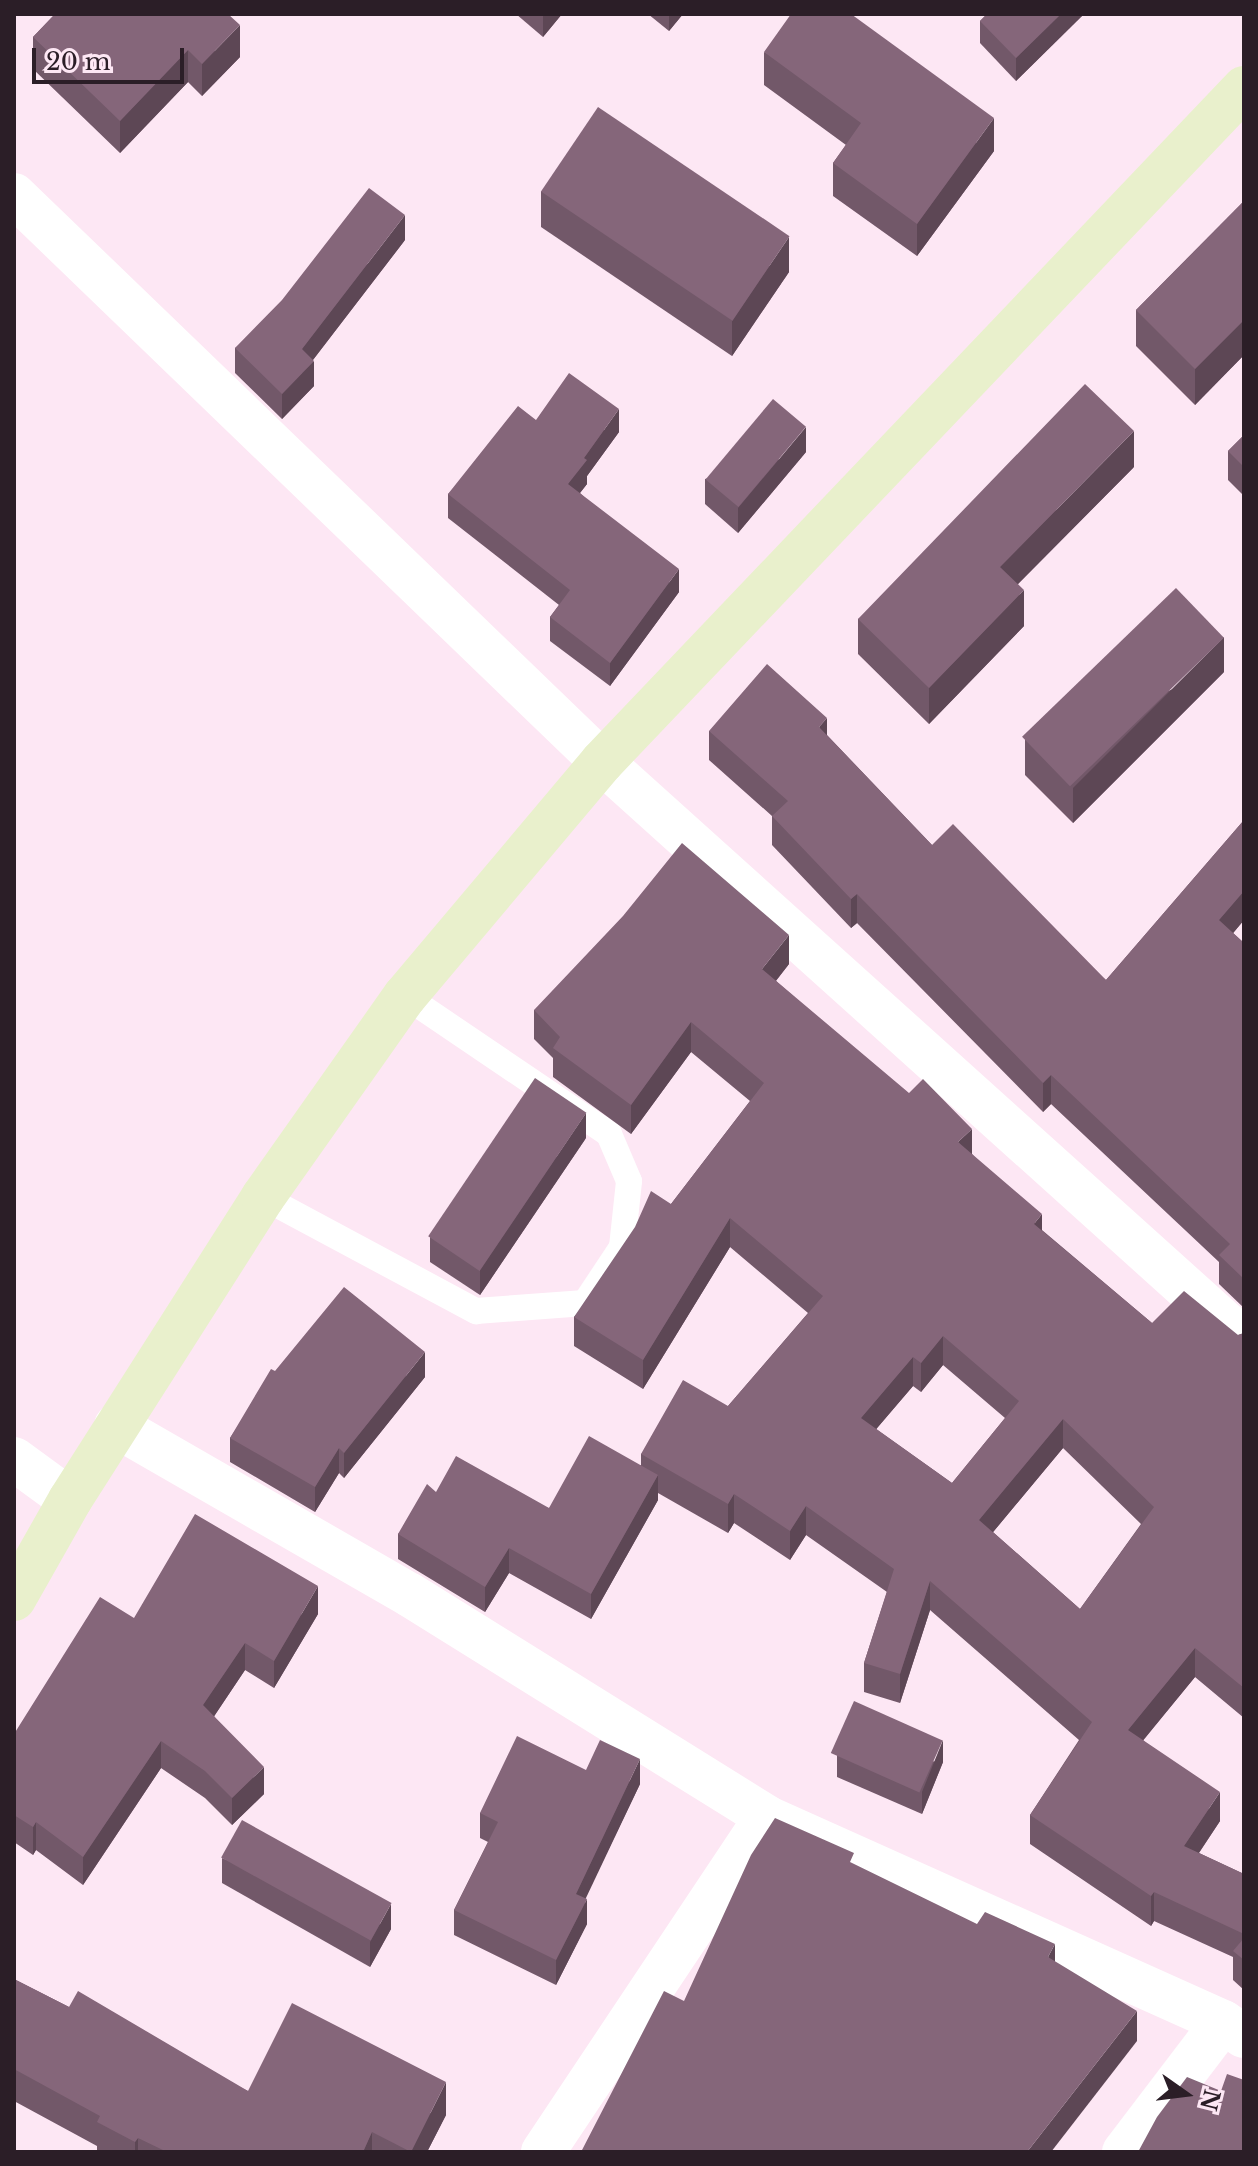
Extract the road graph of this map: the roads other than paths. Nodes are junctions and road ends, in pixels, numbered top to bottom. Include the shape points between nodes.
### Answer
1 (1244, 88) edge
2 (14, 195) edge
3 (602, 762) junction
4 (405, 996) junction
5 (263, 1197) junction
6 (1244, 1340) edge
7 (116, 1426) junction
8 (14, 1459) edge
9 (70, 1500) junction
10 (14, 1599) edge
11 (766, 1817) junction
12 (1234, 2029) edge
13 (543, 2152) edge
14 (1124, 2152) edge

1 - 3 main road
2 - 3 street
3 - 4 main road
3 - 6 street
4 - 5 main road
4 - 5 lane via 609,1134 629,1181 622,1247 585,1303 476,1311
5 - 7 main road
7 - 9 main road
7 - 11 street via 410,1595
8 - 9 street
9 - 10 main road
11 - 12 street
11 - 13 street
12 - 14 street

